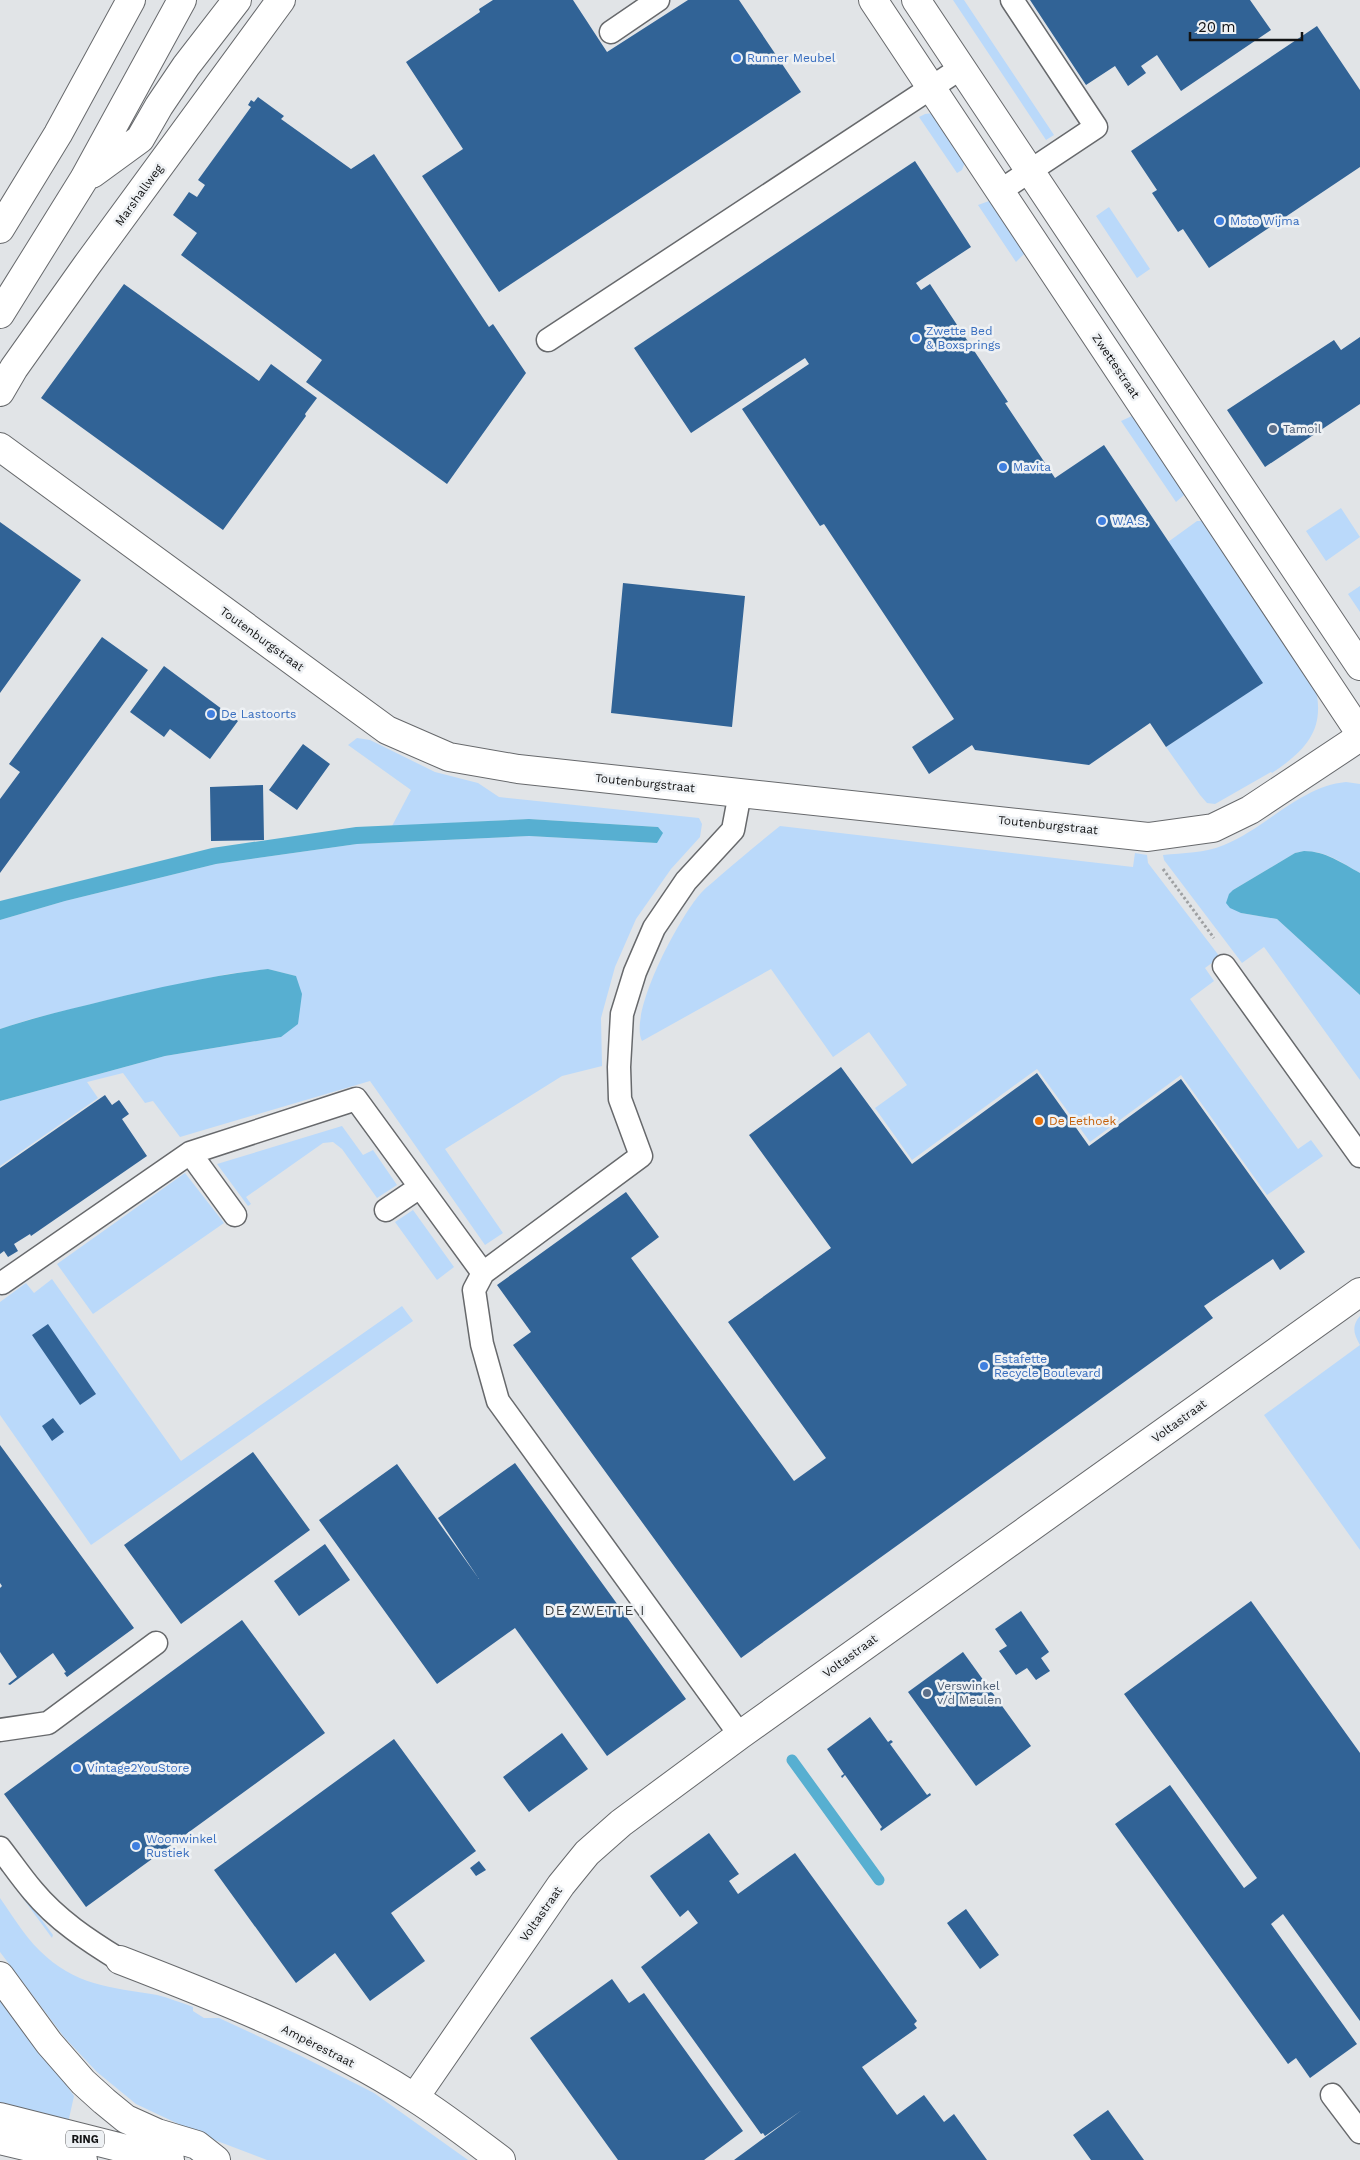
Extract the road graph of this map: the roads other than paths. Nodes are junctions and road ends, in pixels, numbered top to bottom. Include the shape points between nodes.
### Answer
1 (132, 0) edge
2 (182, 0) edge
3 (237, 0) edge
4 (281, 0) edge
5 (658, 0) edge
6 (872, 0) edge
7 (916, 0) edge
8 (1012, 0) edge
9 (611, 32) dead end
10 (961, 68) junction
11 (931, 88) junction
12 (1030, 171) junction
13 (84, 179) junction
14 (1000, 191) junction
15 (0, 230) edge
16 (0, 314) edge
17 (548, 340) dead end
18 (0, 392) edge
19 (0, 448) edge
20 (1360, 666) edge
21 (1360, 733) edge
22 (1360, 737) edge
23 (740, 793) junction
24 (1224, 966) road end
25 (190, 1153) junction
26 (1360, 1156) edge
27 (420, 1187) junction
28 (386, 1210) dead end
29 (235, 1215) dead end
30 (483, 1272) junction
31 (2, 1284) dead end
32 (1360, 1292) edge
33 (156, 1643) dead end
34 (0, 1730) edge
35 (740, 1735) junction
36 (0, 1848) edge
37 (120, 1960) joint
38 (0, 1976) edge
39 (1332, 2095) dead end
40 (415, 2098) junction
41 (0, 2117) edge
42 (1360, 2132) edge
43 (0, 2140) edge
44 (83, 2160) edge
45 (170, 2160) edge
46 (216, 2160) edge
47 (501, 2160) edge

1 - 15 street via 58,134
2 - 13 street
3 - 13 street via 186,66 140,139
4 - 18 street, Marshallweg via 87,265
5 - 9 lane
6 - 11 street, Zwettestraat
7 - 10 street
8 - 12 lane via 1096,127
10 - 11 lane
10 - 12 street
11 - 14 street, Zwettestraat
11 - 17 lane
12 - 14 lane
12 - 20 street
13 - 16 street
14 - 21 street, Zwettestraat
19 - 23 street, Toutenburgstraat via 387,730 449,757 518,769
22 - 23 street, Toutenburgstraat via 1250,810 1213,828 1148,837
23 - 30 lane via 733,830 686,881 654,928 622,1014 620,1099 641,1156
24 - 26 lane
25 - 27 lane via 356,1099
25 - 29 lane
25 - 31 lane
27 - 28 lane
27 - 30 lane
30 - 35 lane via 474,1290 482,1344 498,1400
32 - 35 street, Voltastraat
33 - 34 lane via 48,1723
35 - 40 street, Voltastraat via 621,1823 587,1853 561,1884
36 - 37 lane via 34,1892 60,1918
37 - 40 street, Ampèrestraat via 208,1994 321,2045
38 - 46 street via 49,2043 104,2101 126,2118 157,2133 197,2145
39 - 42 lane
40 - 47 street, Ampèrestraat
41 - 45 street, RING
43 - 44 street, RING

